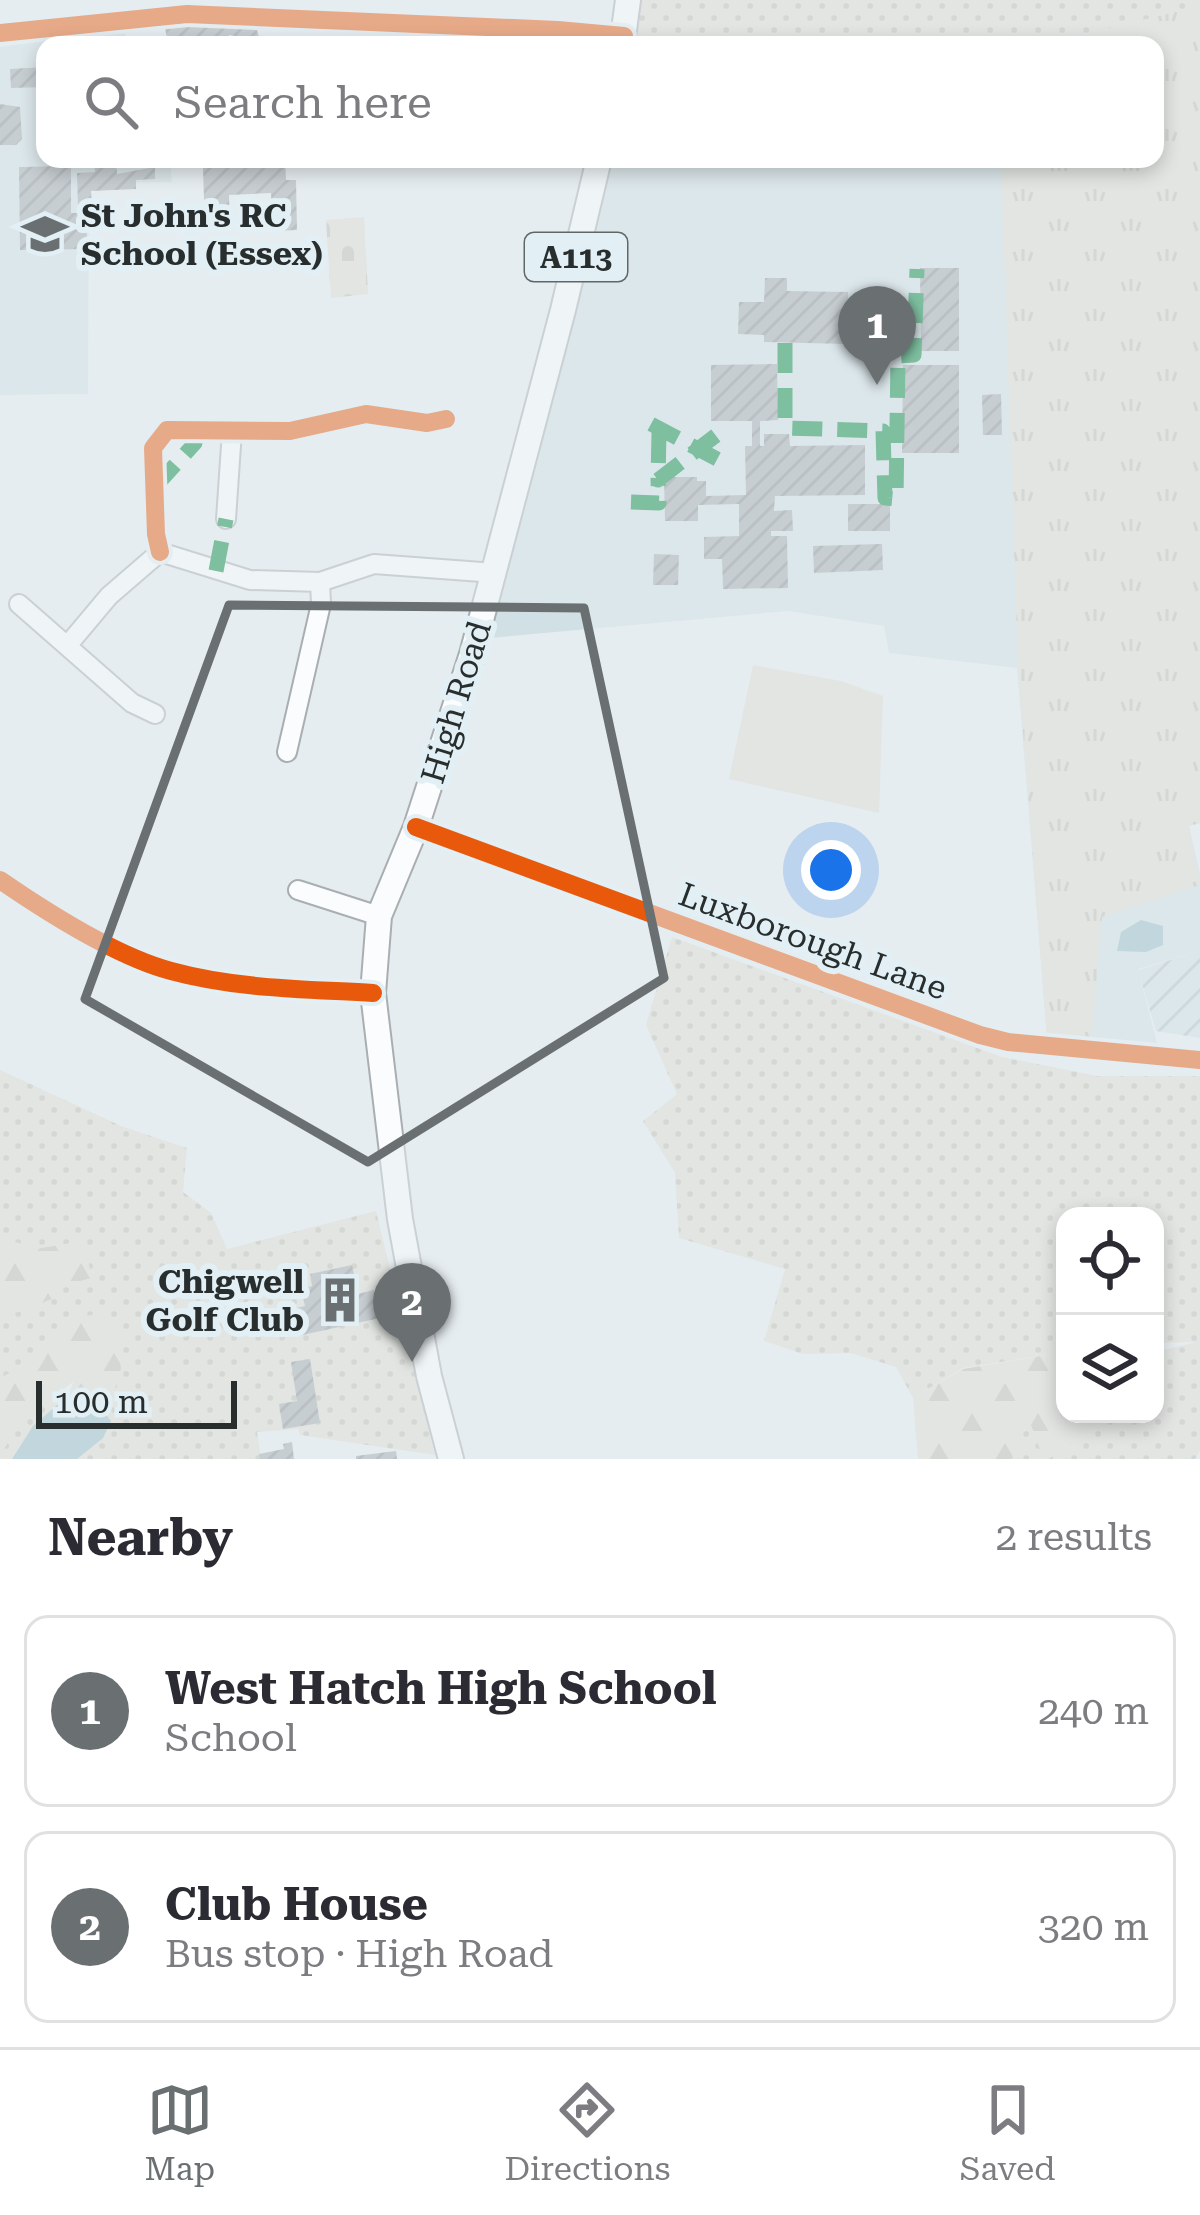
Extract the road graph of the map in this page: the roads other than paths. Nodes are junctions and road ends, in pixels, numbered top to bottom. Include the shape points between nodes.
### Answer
1 (628, 0) edge
2 (268, 8) edge
3 (0, 33) edge
4 (579, 36) edge
5 (624, 36) edge
6 (596, 168) edge
7 (446, 419) dead end
8 (232, 431) junction
9 (226, 519) dead end
10 (160, 552) junction
11 (495, 573) junction
12 (320, 582) junction
13 (19, 604) dead end
14 (67, 646) junction
15 (154, 714) dead end
16 (287, 752) dead end
17 (416, 827) junction
18 (0, 880) edge
19 (298, 890) dead end
20 (380, 916) junction
21 (373, 993) junction
22 (1200, 1060) edge
23 (451, 1459) edge

1 - 5 main road
2 - 3 street
2 - 4 street
6 - 11 main road, High Road / A113
7 - 8 street via 366,414 290,431
8 - 9 street
8 - 10 street via 167,430 153,448
10 - 12 street via 250,580
10 - 14 street
11 - 12 street via 374,564
11 - 17 main road, High Road / A113
12 - 16 street
13 - 14 street
14 - 15 street
17 - 20 main road, High Road / A113
17 - 22 street, Luxborough Lane via 980,1035
18 - 21 street via 167,970 240,985
19 - 20 street
20 - 21 main road, High Road / A113
21 - 23 main road, High Road / A113 via 400,1219

